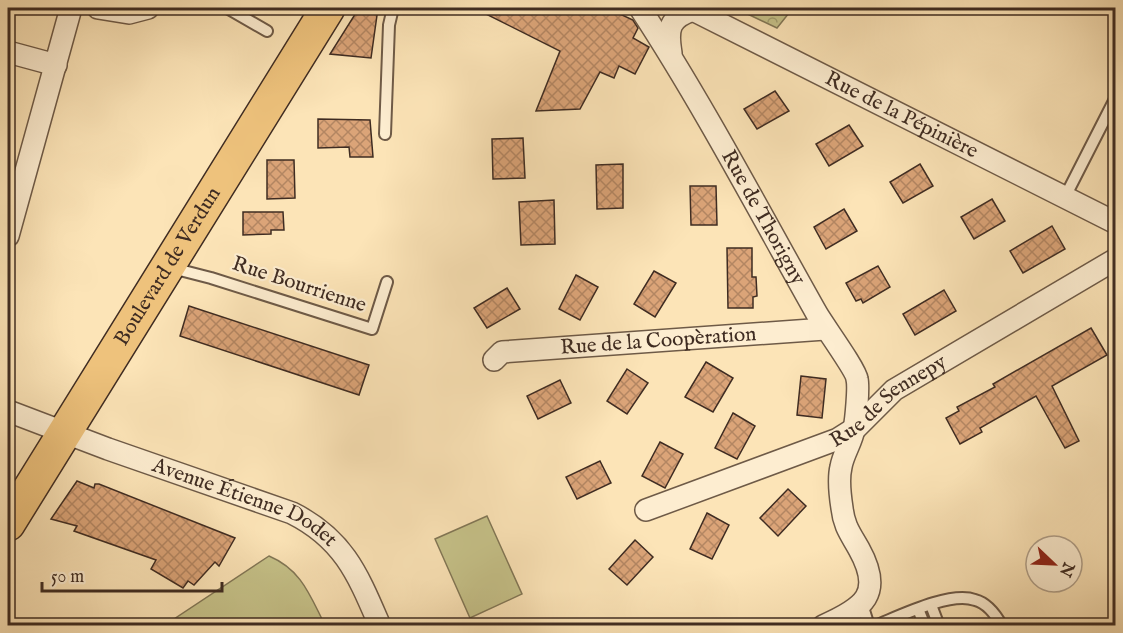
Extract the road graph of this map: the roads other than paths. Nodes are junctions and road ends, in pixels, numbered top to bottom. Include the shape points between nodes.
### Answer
1 (71, 8) edge
2 (98, 8) edge
3 (148, 8) edge
4 (227, 8) edge
5 (328, 8) edge
6 (393, 8) edge
7 (640, 8) edge
8 (691, 9) edge
9 (267, 32) dead end
10 (8, 51) edge
11 (671, 54) junction
12 (56, 65) junction
13 (1116, 97) edge
14 (385, 134) dead end
15 (1065, 197) junction
16 (1116, 223) edge
17 (8, 236) edge
18 (1116, 259) edge
19 (166, 267) junction
20 (387, 282) dead end
21 (825, 329) junction
22 (494, 360) dead end
23 (857, 378) junction
24 (894, 390) junction
25 (8, 411) edge
26 (854, 429) junction
27 (63, 432) junction
28 (646, 510) dead end
29 (8, 524) edge
30 (862, 604) junction
31 (931, 605) junction
32 (918, 609) junction
33 (380, 626) edge
34 (823, 626) edge
35 (869, 626) edge
36 (875, 626) edge
37 (925, 626) edge
38 (939, 626) edge
39 (1002, 626) edge

1 - 12 street
2 - 3 street via 129,13
4 - 9 lane
5 - 19 main road, Boulevard de Verdun
6 - 14 lane
7 - 11 street, Rue de Thorigny
8 - 11 street via 679,15 670,27
8 - 15 street, Rue de la Pépinière
10 - 12 street
11 - 21 street, Rue de Thorigny
12 - 17 street
13 - 15 lane
15 - 16 street, Rue de la Pépinière
18 - 24 street, Rue de Sennepy
19 - 20 lane, Rue Bourrienne via 372,329
19 - 27 main road, Boulevard de Verdun
21 - 22 street, Rue de la Coopèration via 502,352
21 - 23 street, Rue de Thorigny
23 - 24 street
23 - 26 street
24 - 26 street, Rue de Sennepy
25 - 27 street, Avenue Étienne Dodet
26 - 28 street, Rue de Sennepy via 813,450
26 - 30 street via 840,467 841,501 844,524 860,550 869,578 869,591
27 - 29 main road, Boulevard de Verdun
27 - 33 street, Avenue Étienne Dodet via 305,519 338,547 354,567
30 - 34 street
30 - 35 lane
31 - 32 lane
31 - 38 lane
31 - 39 lane via 964,597 977,600 993,612
32 - 36 lane
32 - 37 lane

